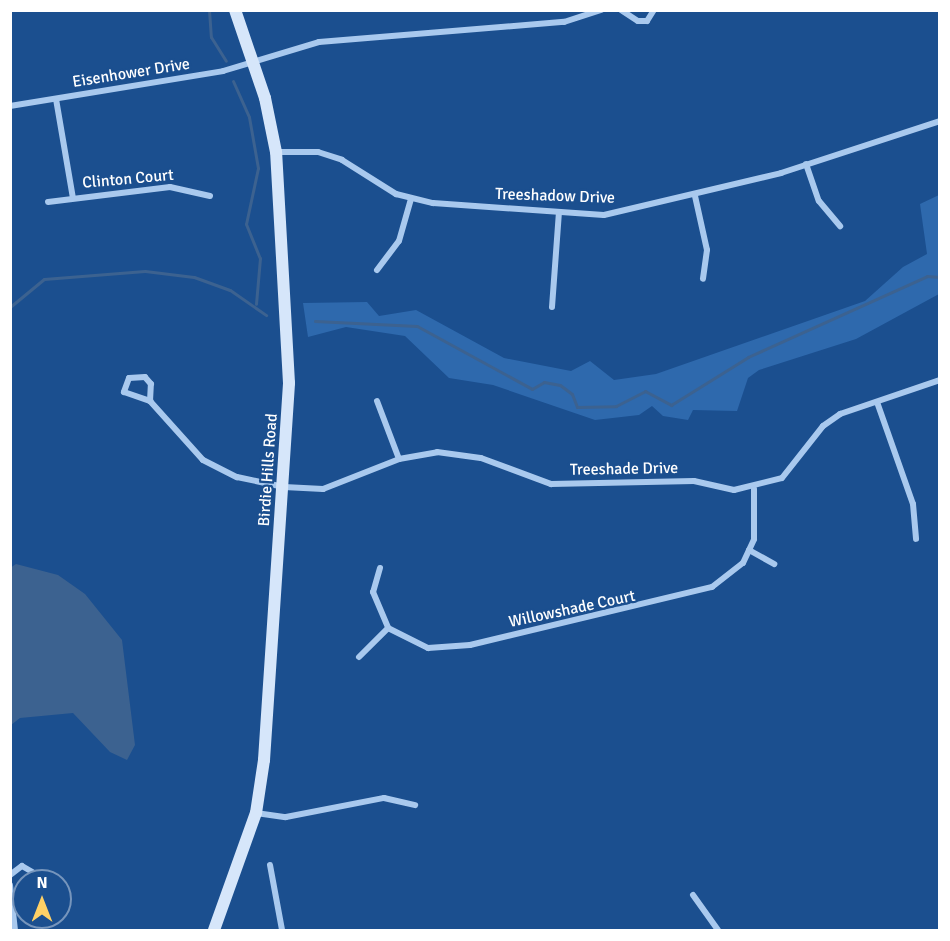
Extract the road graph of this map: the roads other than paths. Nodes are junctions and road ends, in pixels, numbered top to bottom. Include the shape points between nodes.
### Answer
1 (235, 10) edge
2 (601, 10) edge
3 (621, 10) edge
4 (654, 10) edge
5 (254, 62) junction
6 (56, 99) junction
7 (10, 106) edge
8 (939, 121) edge
9 (276, 152) junction
10 (806, 164) junction
11 (210, 196) dead end
12 (695, 196) junction
13 (73, 198) junction
14 (411, 199) junction
15 (48, 202) dead end
16 (559, 212) junction
17 (840, 226) dead end
18 (377, 270) dead end
19 (703, 279) dead end
20 (552, 307) dead end
21 (939, 380) edge
22 (150, 401) junction
23 (377, 401) dead end
24 (877, 402) junction
25 (399, 459) junction
26 (284, 487) junction
27 (754, 489) junction
28 (916, 539) dead end
29 (749, 550) junction
30 (774, 564) dead end
31 (380, 568) dead end
32 (388, 628) junction
33 (359, 657) dead end
34 (415, 805) dead end
35 (256, 813) junction
36 (270, 865) dead end
37 (693, 895) dead end
38 (214, 930) edge
39 (282, 930) edge
40 (718, 930) edge

1 - 5 main road, Birdie Hills Road
2 - 5 street, Eisenhower Drive via 564,22 319,42
3 - 4 street via 639,21 646,21
5 - 6 street, Eisenhower Drive
5 - 9 main road, Birdie Hills Road
6 - 7 street, Eisenhower Drive
6 - 13 street
8 - 10 street, Treeshadow Drive
9 - 14 street, Treeshadow Drive via 318,152 342,160
9 - 26 main road, Birdie Hills Road via 289,382
10 - 12 street, Treeshadow Drive
10 - 17 street via 819,201
11 - 13 street, Clinton Court via 170,187
12 - 16 street, Treeshadow Drive via 604,215
12 - 19 street via 706,250
13 - 15 street, Clinton Court
14 - 16 street, Treeshadow Drive
14 - 18 street via 399,241
16 - 20 street
21 - 24 street, Treeshade Drive
22 - 22 street via 151,384 141,375 129,378 124,392
22 - 26 street, Treeshade Drive via 188,446 219,471
23 - 25 street
24 - 27 street, Treeshade Drive via 840,414 823,426 782,478
24 - 28 street via 913,504
25 - 26 street, Treeshade Drive via 323,489
25 - 27 street, Treeshade Drive via 458,454 552,484 694,480
26 - 35 main road, Birdie Hills Road
27 - 29 street, Willowshade Court via 756,526
29 - 30 street
29 - 32 street, Willowshade Court via 729,578 698,594 470,645 428,648
31 - 32 street via 374,599
32 - 33 street
34 - 35 street via 384,798 286,817
35 - 38 main road, Birdie Hills Road
36 - 39 street
37 - 40 street

